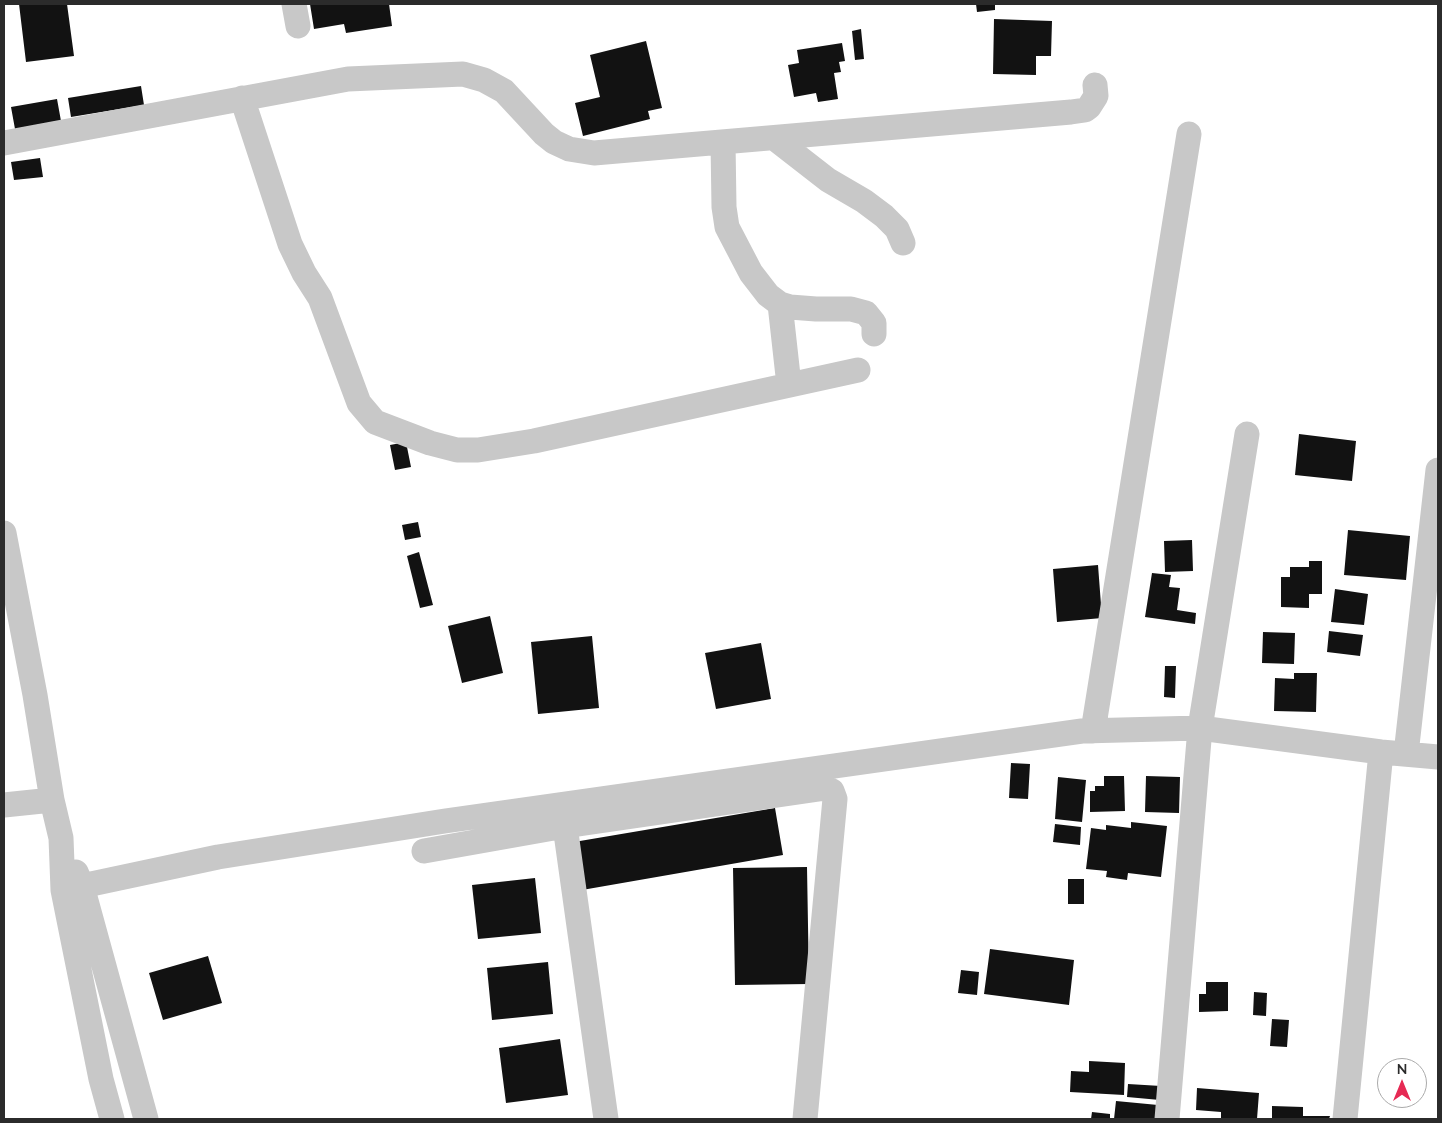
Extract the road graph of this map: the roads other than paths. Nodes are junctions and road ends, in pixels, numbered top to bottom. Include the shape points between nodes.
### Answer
1 (1095, 85) dead end
2 (242, 98) junction
3 (1189, 134) dead end
4 (774, 138) junction
5 (723, 142) junction
6 (4, 143) edge
7 (902, 243) dead end
8 (780, 304) junction
9 (874, 334) dead end
10 (858, 370) dead end
11 (789, 385) junction
12 (1247, 434) dead end
13 (1438, 470) edge
14 (4, 533) edge
15 (1200, 728) junction
16 (1093, 731) junction
17 (1381, 752) junction
18 (1406, 754) junction
19 (1438, 757) edge
20 (52, 800) junction
21 (4, 805) edge
22 (565, 826) junction
23 (424, 851) dead end
24 (73, 888) junction
25 (112, 1119) edge
26 (146, 1119) edge
27 (606, 1119) edge
28 (805, 1119) edge
29 (1167, 1119) edge
30 (1345, 1119) edge

1 - 4 street via 1096,96 1085,110
2 - 5 street via 348,79 463,74 484,80 504,91 544,134 569,149 594,153
2 - 6 street
2 - 11 street via 290,244 320,298 359,403 375,422 430,443 457,450 478,450 534,441
3 - 16 street
4 - 5 street
4 - 7 street via 828,180 884,216 897,229
5 - 8 street via 727,227 751,273
8 - 9 street via 866,313 874,323
8 - 11 street
10 - 11 street
12 - 15 street
13 - 18 street
14 - 20 street
15 - 16 street
15 - 17 street
15 - 29 street
16 - 24 street via 445,821 218,857
17 - 18 street
17 - 30 street
18 - 19 street
20 - 21 street
20 - 24 street
22 - 23 street
22 - 27 street
22 - 28 street via 826,788 832,791 835,799
24 - 25 street via 101,1079
24 - 26 street

